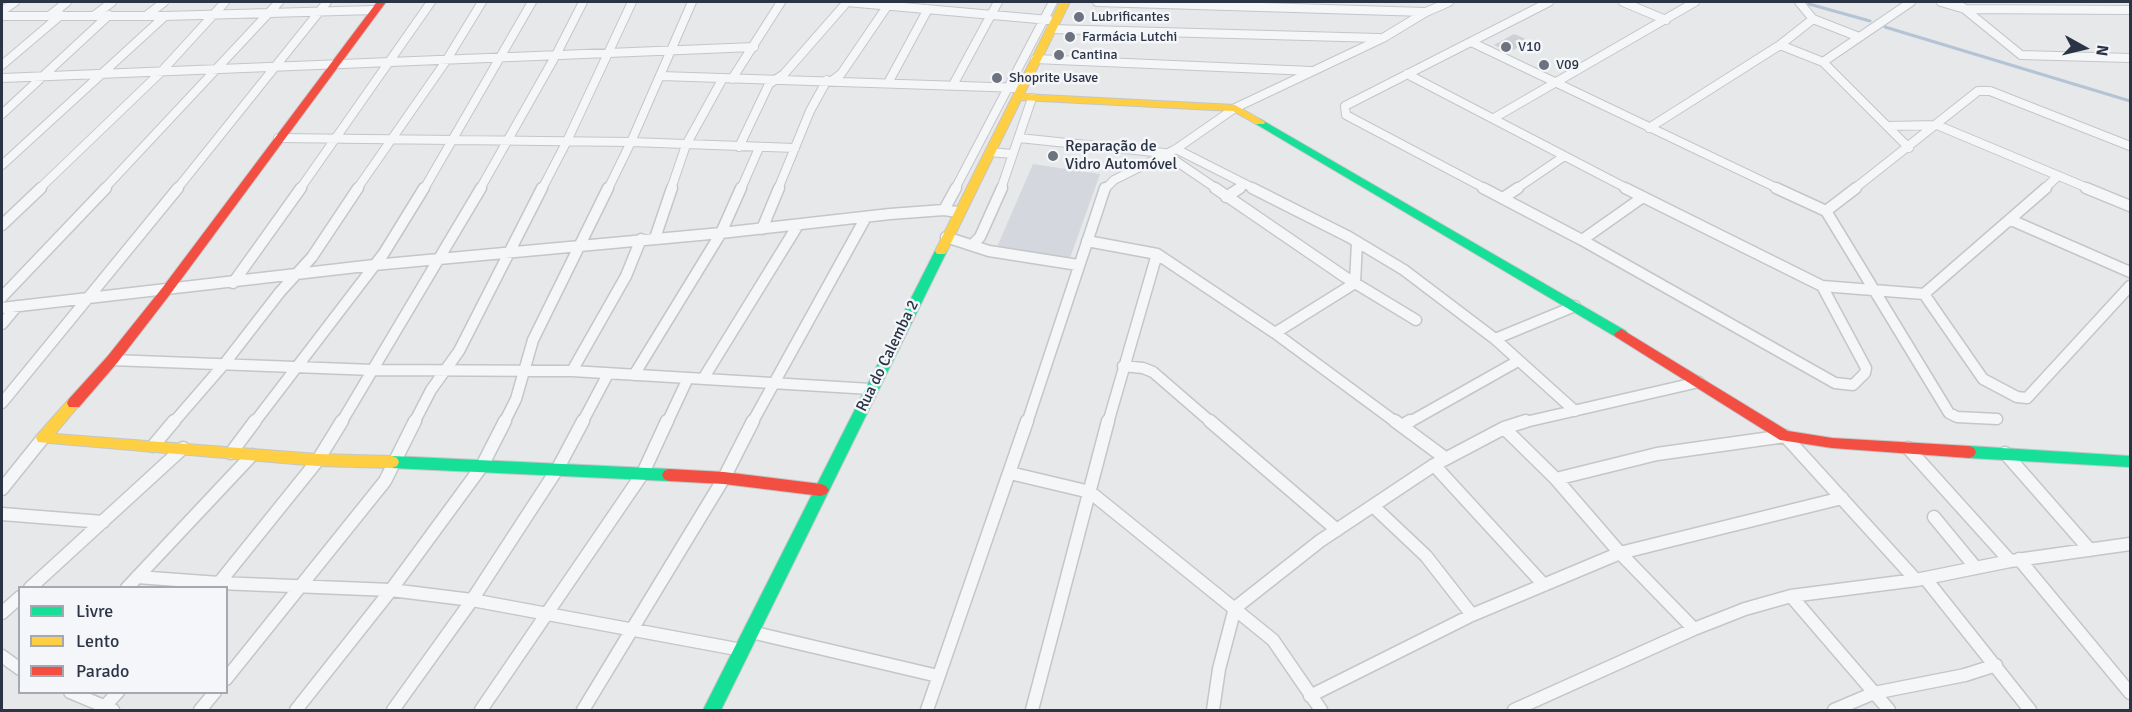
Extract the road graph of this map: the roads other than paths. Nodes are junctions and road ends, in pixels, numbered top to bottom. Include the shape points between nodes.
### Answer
1 (15, 2) edge
2 (67, 2) edge
3 (112, 2) edge
4 (164, 2) edge
5 (225, 2) edge
6 (279, 2) edge
7 (327, 2) edge
8 (431, 2) edge
9 (482, 2) edge
10 (532, 2) edge
11 (583, 2) edge
12 (632, 2) edge
13 (692, 2) edge
14 (780, 2) edge
15 (847, 2) edge
16 (948, 2) edge
17 (998, 2) edge
18 (1053, 2) edge
19 (1065, 2) edge
20 (1097, 2) edge
21 (1449, 2) edge
22 (1549, 2) edge
23 (1623, 2) edge
24 (1695, 2) edge
25 (1911, 2) edge
26 (1941, 2) edge
27 (1956, 2) edge
28 (2049, 2) edge
29 (1801, 3) edge
30 (895, 4) edge
31 (378, 6) edge
32 (928, 9) junction
33 (1965, 9) junction
34 (942, 10) junction
35 (2059, 10) junction
36 (2130, 10) edge
37 (318, 12) junction
38 (1425, 12) junction
39 (268, 13) junction
40 (990, 14) junction
41 (61, 15) junction
42 (95, 15) junction
43 (109, 15) junction
44 (213, 15) junction
45 (3, 16) edge
46 (49, 16) junction
47 (146, 16) junction
48 (165, 16) junction
49 (1813, 19) junction
50 (1666, 20) junction
51 (1050, 23) junction
52 (1859, 37) junction
53 (1383, 38) junction
54 (1471, 42) junction
55 (1780, 45) junction
56 (754, 47) junction
57 (672, 49) junction
58 (607, 53) junction
59 (556, 55) junction
60 (502, 57) junction
61 (2130, 58) edge
62 (1035, 59) junction
63 (446, 61) junction
64 (1823, 62) junction
65 (390, 63) junction
66 (2, 65) edge
67 (333, 65) junction
68 (272, 67) junction
69 (218, 69) junction
70 (1315, 71) junction
71 (161, 72) junction
72 (1407, 74) junction
73 (102, 75) junction
74 (661, 76) junction
75 (44, 77) junction
76 (2, 78) edge
77 (728, 78) junction
78 (778, 79) junction
79 (830, 80) junction
80 (888, 83) junction
81 (1553, 83) junction
82 (953, 85) junction
83 (1015, 91) junction
84 (1032, 98) junction
85 (1235, 108) junction
86 (2, 114) edge
87 (1494, 118) junction
88 (1937, 125) junction
89 (1888, 126) junction
90 (1649, 129) junction
91 (278, 138) junction
92 (336, 138) junction
93 (1019, 138) junction
94 (390, 139) junction
95 (454, 140) junction
96 (507, 140) junction
97 (567, 141) junction
98 (631, 142) junction
99 (687, 144) junction
100 (2130, 146) edge
101 (740, 147) junction
102 (759, 148) junction
103 (795, 148) junction
104 (1176, 148) junction
105 (1909, 148) junction
106 (989, 152) junction
107 (1164, 153) junction
108 (1012, 154) junction
109 (1563, 157) junction
110 (2, 165) edge
111 (2058, 176) junction
112 (1245, 184) junction
113 (1226, 196) junction
114 (1643, 197) junction
115 (1503, 198) junction
116 (2130, 206) edge
117 (951, 211) junction
118 (1826, 211) junction
119 (866, 217) junction
120 (2012, 220) junction
121 (2, 225) edge
122 (798, 225) junction
123 (762, 229) junction
124 (721, 233) junction
125 (946, 237) junction
126 (655, 238) junction
127 (641, 239) junction
128 (1582, 240) junction
129 (1088, 241) junction
130 (1357, 243) junction
131 (973, 244) junction
132 (581, 245) junction
133 (508, 253) junction
134 (1157, 254) junction
135 (439, 261) junction
136 (374, 265) junction
137 (1078, 265) junction
138 (2130, 272) edge
139 (297, 275) junction
140 (233, 283) junction
141 (1356, 283) junction
142 (1822, 286) junction
143 (2130, 286) edge
144 (167, 290) junction
145 (1873, 290) junction
146 (1924, 294) junction
147 (2, 297) edge
148 (90, 298) junction
149 (17, 306) junction
150 (1575, 306) junction
151 (2, 308) edge
152 (1416, 320) dead end
153 (2, 324) edge
154 (1275, 333) junction
155 (1495, 339) junction
156 (112, 360) junction
157 (1518, 361) junction
158 (225, 363) junction
159 (297, 366) junction
160 (1123, 366) junction
161 (446, 369) junction
162 (373, 370) junction
163 (572, 371) junction
164 (523, 372) junction
165 (608, 374) junction
166 (634, 375) junction
167 (688, 378) junction
168 (703, 379) junction
169 (1699, 382) junction
170 (773, 383) junction
171 (871, 389) junction
172 (2, 403) edge
173 (1575, 411) junction
174 (1997, 419) dead end
175 (1402, 426) junction
176 (1504, 428) junction
177 (1785, 436) junction
178 (43, 438) junction
179 (153, 446) junction
180 (183, 448) junction
181 (1908, 448) junction
182 (231, 453) junction
183 (2005, 453) junction
184 (252, 455) junction
185 (318, 460) junction
186 (1439, 461) junction
187 (395, 462) junction
188 (2130, 462) edge
189 (482, 466) junction
190 (558, 468) junction
191 (643, 473) junction
192 (1010, 473) junction
193 (724, 478) junction
194 (1556, 479) junction
195 (2, 489) edge
196 (821, 490) junction
197 (1090, 492) junction
198 (1842, 498) junction
199 (1373, 506) junction
200 (2, 514) edge
201 (1934, 517) dead end
202 (103, 522) junction
203 (1337, 530) junction
204 (2128, 547) edge
205 (2090, 549) junction
206 (1620, 553) junction
207 (2014, 560) junction
208 (1976, 568) junction
209 (137, 577) junction
210 (1921, 579) junction
211 (217, 585) edge
212 (1544, 585) junction
213 (32, 586) edge
214 (129, 586) edge
215 (302, 587) junction
216 (391, 590) junction
217 (1791, 596) junction
218 (18, 599) edge
219 (472, 600) junction
220 (1235, 608) junction
221 (548, 612) junction
222 (2, 613) edge
223 (1472, 615) junction
224 (633, 628) junction
225 (1694, 629) junction
226 (751, 632) junction
227 (742, 650) junction
228 (2, 656) edge
229 (1996, 665) junction
230 (18, 668) edge
231 (938, 676) junction
232 (228, 677) edge
233 (1874, 693) junction
234 (2130, 693) edge
235 (72, 694) edge
236 (117, 694) edge
237 (214, 694) edge
238 (1310, 696) junction
239 (109, 709) edge
240 (200, 711) edge
241 (296, 711) edge
242 (393, 711) edge
243 (481, 711) edge
244 (584, 711) edge
245 (712, 711) edge
246 (927, 711) edge
247 (1032, 711) edge
248 (1213, 711) edge
249 (1321, 711) edge
250 (1514, 711) edge
251 (1834, 711) edge
252 (1889, 711) edge
253 (2030, 711) edge

1 - 45 street
2 - 46 street
3 - 42 street
4 - 47 street
5 - 44 street
6 - 39 street
7 - 37 street
8 - 65 street
9 - 63 street
10 - 60 street
11 - 59 street
12 - 58 street
13 - 57 street
14 - 56 street
15 - 30 street
15 - 78 street
16 - 34 street
17 - 40 street
18 - 51 street
19 - 51 street, Rua do Calemba 2
20 - 38 street
21 - 38 street
22 - 54 street
23 - 50 street
24 - 50 street
25 - 52 street
26 - 33 street
27 - 33 street
28 - 35 street
29 - 49 street
30 - 32 street
30 - 79 street via 841,74
31 - 37 street
31 - 67 street
32 - 34 street
32 - 80 street
33 - 35 street
33 - 61 street via 2021,56
34 - 40 street
35 - 36 street
37 - 39 street
37 - 68 street
38 - 53 street
39 - 44 street
39 - 69 street
40 - 51 street
40 - 82 street
41 - 42 street
41 - 46 street
41 - 66 street
42 - 43 street
43 - 47 street
43 - 75 street
44 - 48 street
44 - 71 street
45 - 46 street
47 - 48 street
48 - 73 street
49 - 52 street
49 - 55 street
50 - 81 street
51 - 53 street
51 - 62 street, Rua do Calemba 2
51 - 83 street
52 - 64 street
53 - 70 street
54 - 72 street
54 - 81 street
55 - 64 street
55 - 90 street
56 - 57 street
56 - 77 street
57 - 58 street
57 - 74 street
58 - 59 street
58 - 97 street
59 - 60 street
59 - 96 street
60 - 63 street
60 - 95 street
62 - 70 street
62 - 83 street, Rua do Calemba 2
63 - 65 street
63 - 94 street
64 - 89 street
65 - 67 street
65 - 92 street
67 - 68 street
67 - 91 street
68 - 69 street
68 - 148 street
69 - 71 street
69 - 147 street
70 - 85 street
71 - 73 street
71 - 121 street
72 - 87 street
72 - 115 street via 1345,106 1346,114
73 - 75 street
73 - 110 street
74 - 77 street
74 - 98 street
75 - 76 street
75 - 86 street
77 - 78 street
77 - 99 street
78 - 79 street
78 - 101 street via 769,84
79 - 80 street
79 - 103 street via 810,111
80 - 82 street
81 - 87 street
81 - 90 street
82 - 83 street
83 - 84 street
83 - 106 street, Rua do Calemba 2
83 - 117 street
84 - 85 street
84 - 93 street
85 - 104 street
85 - 150 street
87 - 109 street
88 - 89 street
88 - 100 street via 1984,90
88 - 105 street
88 - 111 street
89 - 105 street
90 - 118 street
91 - 92 street
91 - 144 street
92 - 94 street
92 - 140 street
93 - 107 street
93 - 108 street
94 - 95 street
94 - 139 street
95 - 96 street
95 - 136 street
96 - 97 street
96 - 135 street
97 - 98 street
97 - 133 street
98 - 99 street
98 - 132 street
99 - 101 street
99 - 126 street
101 - 102 street
102 - 103 street
102 - 124 street
103 - 123 street
104 - 107 street
104 - 112 street
105 - 118 street
106 - 108 street
106 - 117 street, Rua do Calemba 2
107 - 113 street
107 - 129 street via 1105,188
108 - 131 street via 994,207
109 - 114 street
109 - 115 street
111 - 116 street
111 - 120 street
112 - 113 street
112 - 130 street
113 - 141 street
114 - 128 street
114 - 142 street
115 - 128 street
117 - 119 street
117 - 125 street, Rua do Calemba 2
118 - 145 street
119 - 122 street
119 - 170 street
120 - 138 street
120 - 146 street
122 - 123 street
122 - 168 street
123 - 124 street
124 - 126 street
124 - 166 street
125 - 131 street
125 - 171 street, Rua do Calemba 2
126 - 127 street
127 - 132 street
127 - 163 street via 626,276
128 - 142 street via 1836,383 1853,385 1866,368
129 - 134 street
129 - 137 street
130 - 141 street
130 - 155 street via 1404,270
131 - 137 street via 989,251
132 - 133 street
132 - 164 street via 533,340
133 - 135 street
133 - 161 street
134 - 154 street
134 - 160 street
135 - 136 street
135 - 162 street
136 - 139 street
136 - 159 street
137 - 192 street
139 - 140 street
139 - 158 street
140 - 144 street
141 - 152 street
141 - 154 street
142 - 145 street
143 - 146 street via 2027,398 1983,379
144 - 148 street
144 - 156 street
145 - 146 street
145 - 174 street via 1949,413
148 - 149 street
148 - 172 street
149 - 151 street
149 - 153 street
150 - 155 street
150 - 169 street
154 - 175 street
155 - 157 street
156 - 158 street
156 - 178 street
157 - 173 street
157 - 175 street
158 - 159 street
158 - 179 street
159 - 162 street
159 - 182 street
160 - 197 street
160 - 203 street via 1153,372
161 - 162 street
161 - 164 street
161 - 187 street via 431,390
162 - 185 street
163 - 164 street
163 - 165 street
164 - 189 street via 516,399
165 - 166 street
165 - 190 street
166 - 167 street
167 - 168 street
167 - 191 street
168 - 170 street
169 - 173 street
169 - 177 street
170 - 171 street
170 - 193 street
171 - 196 street, Rua do Calemba 2
173 - 176 street
175 - 186 street
176 - 186 street
176 - 194 street
177 - 181 street
177 - 194 street via 1668,452
177 - 198 street
178 - 179 street
178 - 195 street
179 - 180 street
180 - 182 street
180 - 202 street
181 - 183 street
181 - 207 street
182 - 184 street
183 - 188 street
183 - 205 street
184 - 185 street
184 - 209 street
185 - 187 street
185 - 211 street
186 - 199 street
186 - 212 street
187 - 189 street
187 - 215 street via 385,481
189 - 190 street
189 - 216 street
190 - 191 street
190 - 219 street
191 - 193 street
191 - 221 street
192 - 197 street
192 - 231 street
193 - 196 street
193 - 224 street
194 - 206 street
196 - 226 street, Rua do Calemba 2
197 - 220 street
197 - 247 street
198 - 206 street
198 - 210 street
199 - 203 street
199 - 223 street via 1426,556
200 - 202 street
201 - 208 street
202 - 213 street
203 - 220 street
204 - 205 street
205 - 207 street
206 - 212 street
206 - 225 street
207 - 208 street
207 - 234 street
208 - 210 street
209 - 211 street
209 - 214 street
210 - 217 street
210 - 229 street
211 - 215 street
212 - 223 street
215 - 216 street
215 - 232 street
216 - 219 street
216 - 241 street
217 - 225 street
217 - 233 street
218 - 222 street
219 - 221 street
219 - 242 street
220 - 238 street via 1273,640
220 - 248 street
221 - 224 street
221 - 243 street
223 - 238 street
224 - 227 street
224 - 244 street
225 - 250 street
226 - 227 street, Rua do Calemba 2
226 - 231 street
227 - 245 street, Rua do Calemba 2
228 - 230 street
229 - 233 street
229 - 253 street
231 - 246 street
233 - 251 street
233 - 252 street
235 - 239 street
236 - 239 street
237 - 240 street
238 - 249 street

